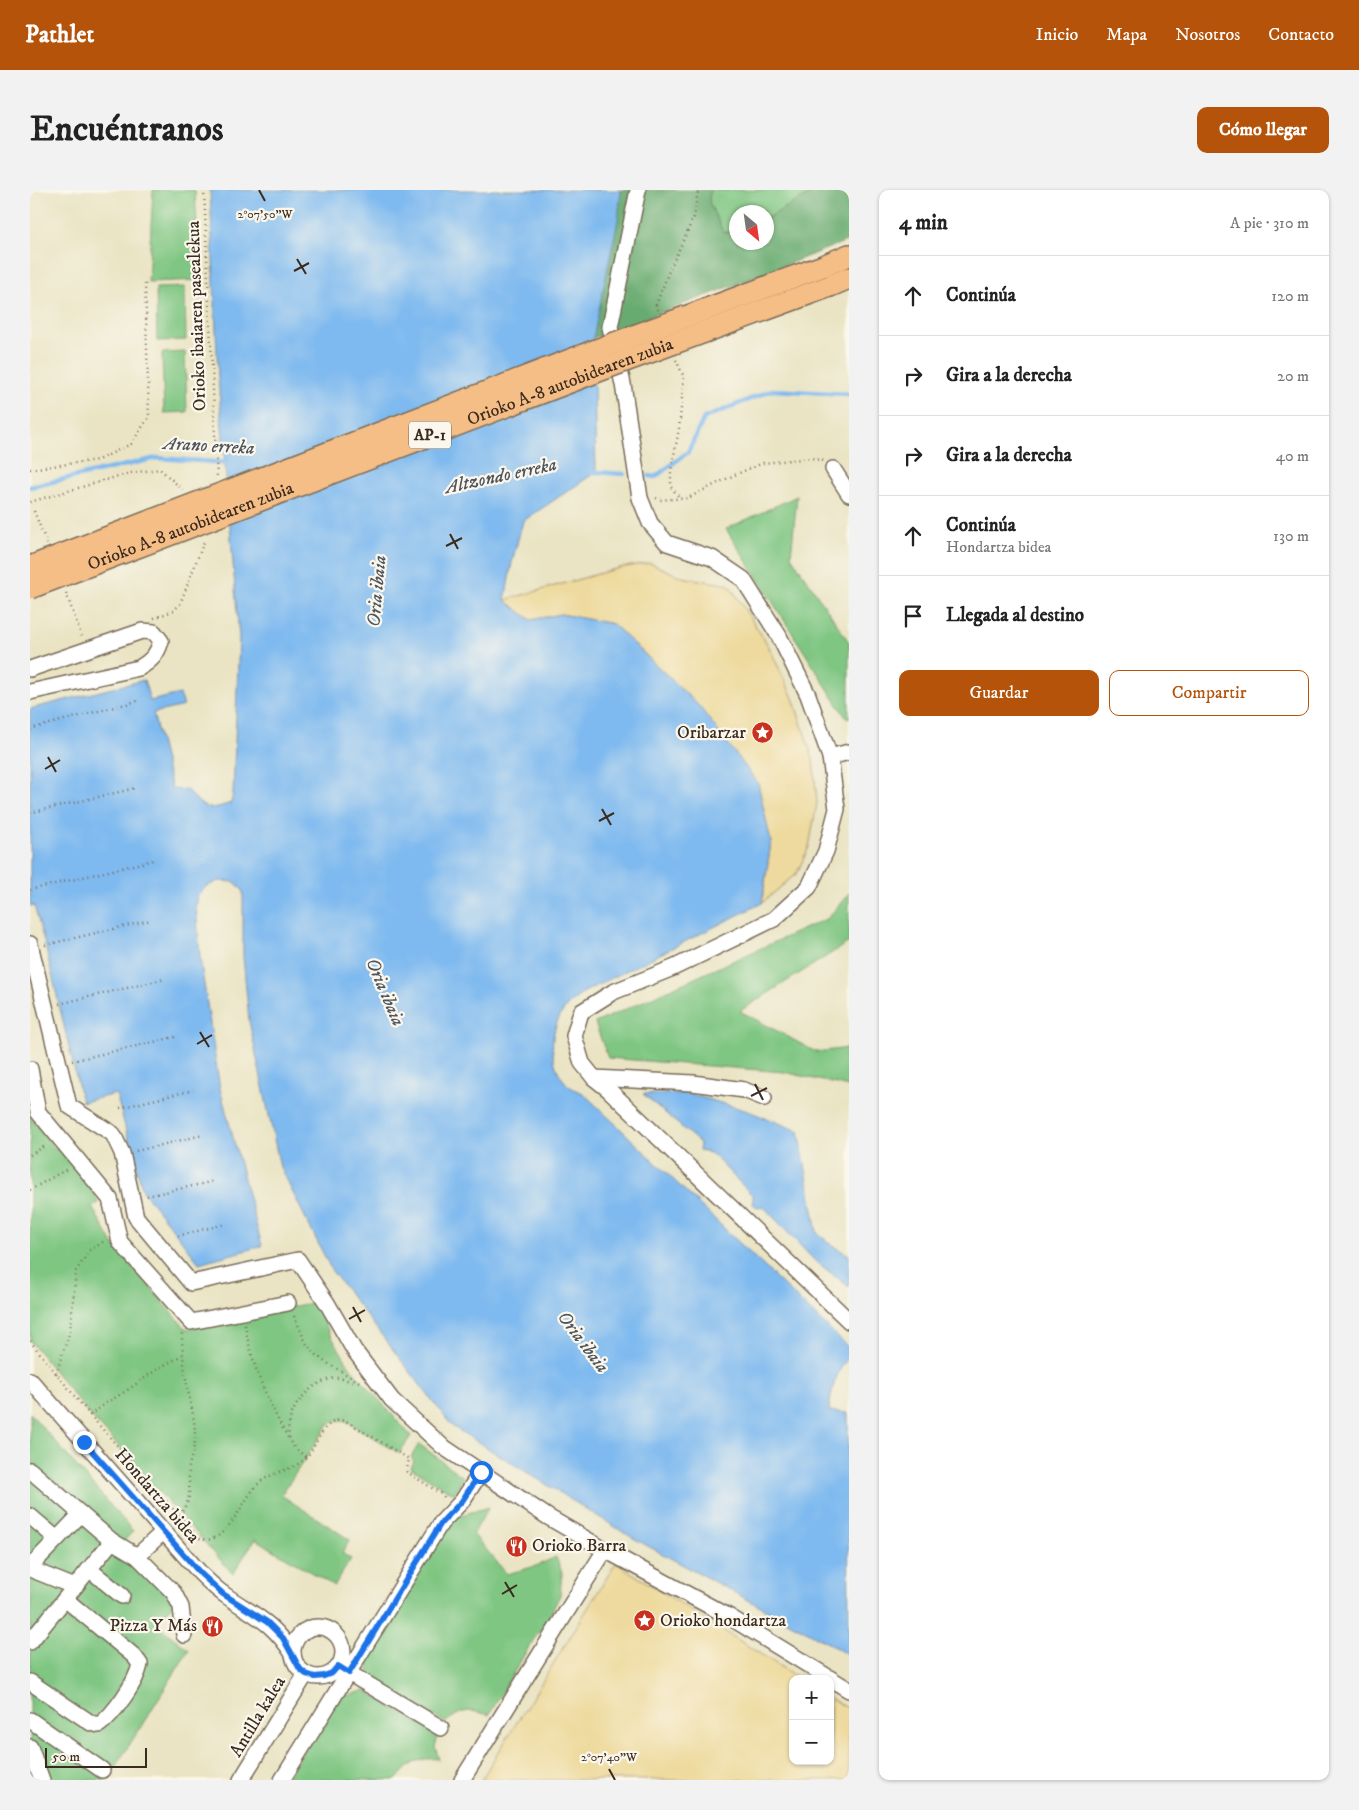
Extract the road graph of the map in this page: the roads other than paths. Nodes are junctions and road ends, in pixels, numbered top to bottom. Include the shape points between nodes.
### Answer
1 (638, 190) edge
2 (849, 255) edge
3 (840, 282) edge
4 (833, 468) road end
5 (849, 494) edge
6 (30, 567) edge
7 (30, 588) edge
8 (30, 669) edge
9 (30, 692) edge
10 (849, 752) edge
11 (830, 758) junction
12 (30, 944) edge
13 (30, 1069) edge
14 (594, 1078) junction
15 (764, 1098) dead end
16 (288, 1303) road end
17 (849, 1320) edge
18 (30, 1380) edge
19 (30, 1470) edge
20 (481, 1472) junction
21 (81, 1514) junction
22 (30, 1516) edge
23 (163, 1532) junction
24 (57, 1539) junction
25 (112, 1541) junction
26 (605, 1550) junction
27 (137, 1556) junction
28 (30, 1568) edge
29 (89, 1569) junction
30 (75, 1587) junction
31 (122, 1596) dead end
32 (65, 1600) junction
33 (267, 1622) junction
34 (306, 1630) junction
35 (184, 1636) dead end
36 (30, 1642) edge
37 (293, 1654) junction
38 (344, 1670) junction
39 (306, 1674) junction
40 (30, 1682) edge
41 (849, 1690) edge
42 (30, 1720) edge
43 (441, 1728) dead end
44 (30, 1747) edge
45 (102, 1770) dead end
46 (42, 1780) edge
47 (242, 1780) edge
48 (282, 1780) edge
49 (462, 1780) edge

1 - 11 street via 610,327 623,384 640,498 650,523 667,543 712,558 743,578 779,636 808,695
2 - 6 highway, Orioko A-8 autobidearen zubia / AP-1, bridge
3 - 7 highway, Orioko A-8 autobidearen zubia / AP-1, bridge
4 - 5 street
8 - 9 street via 142,631 154,632 161,641 151,661 139,668
10 - 11 street
11 - 14 street via 837,809 826,851 809,887 774,919 672,968 613,992 581,1012 574,1036 582,1063
12 - 20 street via 68,1106 113,1134 122,1153 136,1217 191,1284 298,1260 354,1350 392,1400 442,1446
13 - 16 street via 38,1112 110,1199 120,1242 191,1322
14 - 15 street via 692,1083 744,1090
14 - 17 street
18 - 23 street, Hondartza bidea
19 - 21 street
20 - 26 street
20 - 38 street via 462,1501 441,1523
21 - 24 street
21 - 25 street
22 - 24 street
23 - 27 street
23 - 33 street, Hondartza bidea via 223,1594
24 - 28 street
25 - 27 street
25 - 29 street
26 - 41 street via 728,1616
26 - 49 street
27 - 35 street via 174,1594 181,1607
28 - 30 street
29 - 30 street
29 - 31 street
30 - 32 street
32 - 36 street
32 - 40 street via 134,1656 140,1664 138,1674 108,1719 99,1725 91,1723
33 - 34 street via 291,1630
33 - 37 street
34 - 37 street via 296,1640
34 - 38 street via 323,1627 337,1636 342,1643
37 - 39 street via 295,1662
38 - 39 street via 315,1677
38 - 43 street
38 - 48 street
39 - 47 street, Antilla kalea
42 - 45 street
44 - 46 street

